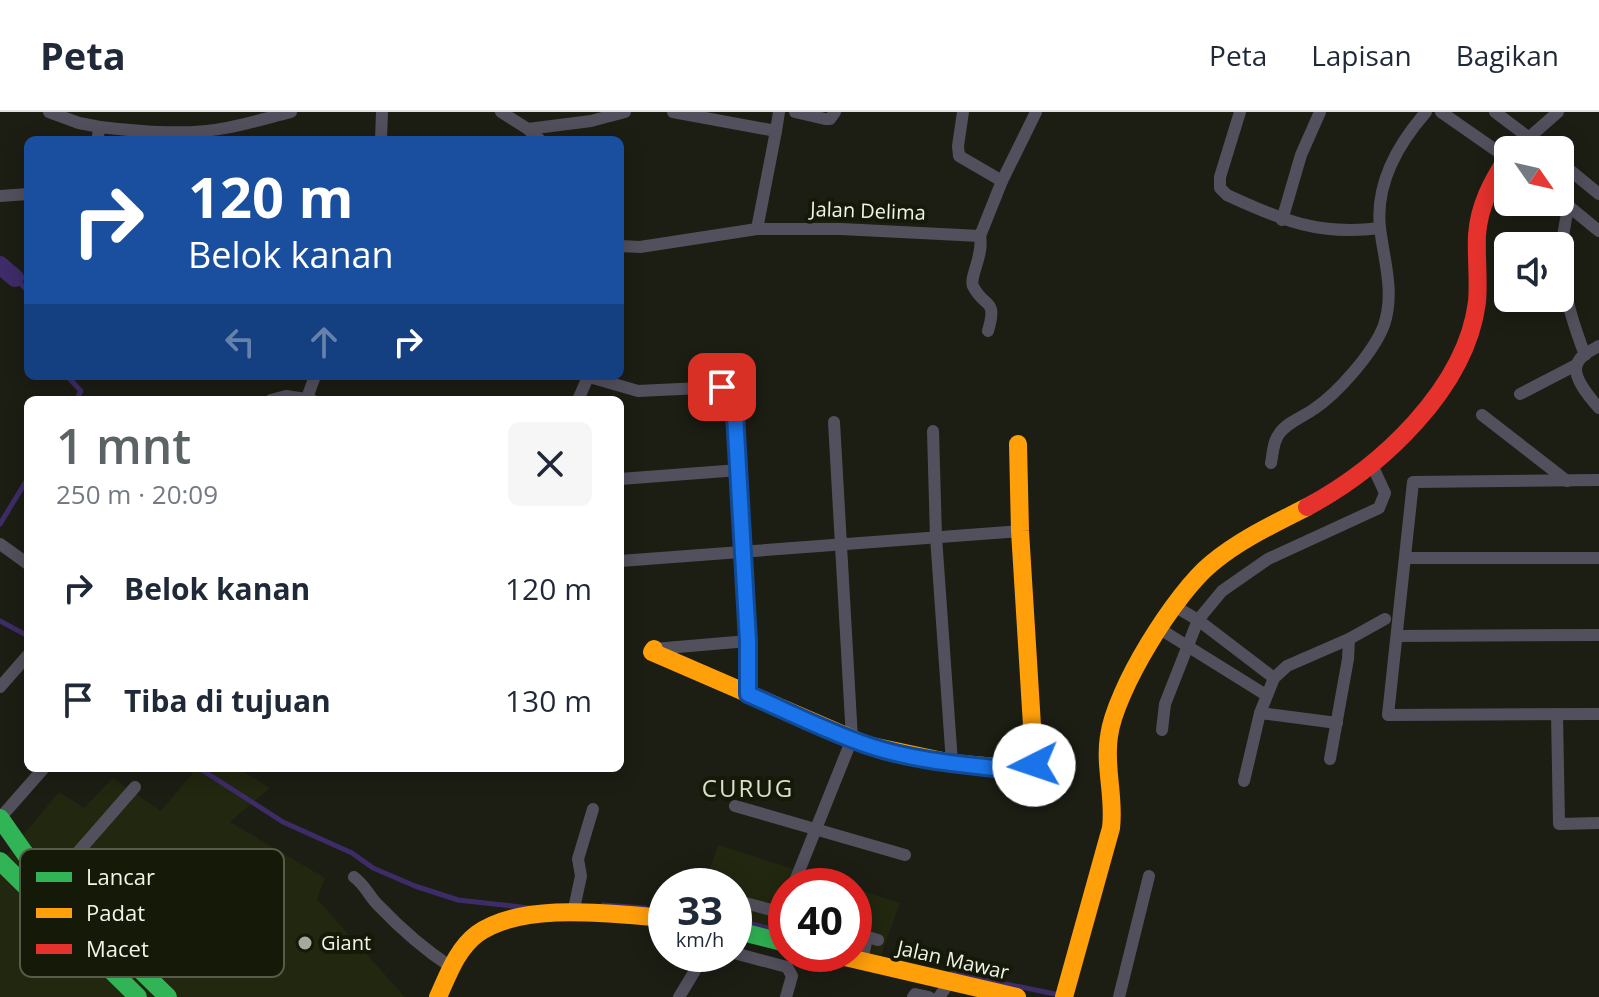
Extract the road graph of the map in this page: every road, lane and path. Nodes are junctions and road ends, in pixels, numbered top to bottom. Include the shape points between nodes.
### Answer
1 (49, 112) edge
2 (291, 112) edge
3 (382, 112) edge
4 (501, 112) edge
5 (625, 112) edge
6 (673, 112) edge
7 (680, 112) edge
8 (779, 112) edge
9 (795, 112) edge
10 (835, 112) edge
11 (963, 112) edge
12 (1036, 112) edge
13 (1240, 112) edge
14 (1320, 112) edge
15 (1426, 112) edge
16 (1441, 112) edge
17 (1495, 112) edge
18 (1558, 112) edge
19 (528, 129) junction
20 (776, 131) junction
21 (98, 134) edge
22 (381, 136) edge
23 (536, 136) edge
24 (1528, 136) joint
25 (1494, 148) edge
26 (1574, 173) edge
27 (1002, 181) junction
28 (1494, 183) edge
29 (1597, 191) edge
30 (24, 194) edge
31 (0, 196) edge
32 (1574, 210) edge
33 (1564, 216) edge
34 (1282, 220) junction
35 (1380, 228) junction
36 (757, 229) junction
37 (1599, 231) edge
38 (980, 236) junction
39 (624, 246) edge
40 (988, 331) dead end
41 (1599, 346) edge
42 (1580, 360) junction
43 (601, 380) edge
44 (1520, 394) dead end
45 (1599, 408) edge
46 (1482, 415) dead end
47 (834, 422) dead end
48 (933, 431) dead end
49 (1018, 444) dead end
50 (1271, 463) dead end
51 (1373, 467) junction
52 (739, 470) junction
53 (624, 479) edge
54 (1599, 480) edge
55 (1567, 481) junction
56 (1020, 531) junction
57 (936, 537) junction
58 (1, 544) edge
59 (839, 544) junction
60 (742, 552) junction
61 (1405, 558) junction
62 (1599, 558) edge
63 (24, 561) edge
64 (624, 561) edge
65 (1176, 607) junction
66 (1385, 619) dead end
67 (1198, 620) junction
68 (1160, 629) junction
69 (1599, 635) edge
70 (1397, 636) junction
71 (1349, 639) junction
72 (748, 641) junction
73 (1187, 646) junction
74 (654, 649) joint
75 (24, 660) edge
76 (1274, 678) junction
77 (0, 687) edge
78 (748, 694) junction
79 (1266, 695) junction
80 (1260, 713) junction
81 (1557, 714) junction
82 (1599, 714) edge
83 (1337, 723) junction
84 (1162, 730) dead end
85 (852, 739) junction
86 (1330, 759) dead end
87 (952, 763) junction
88 (40, 772) edge
89 (1244, 781) dead end
90 (135, 787) dead end
91 (735, 806) dead end
92 (593, 809) dead end
93 (0, 818) edge
94 (1599, 823) edge
95 (816, 830) junction
96 (22, 849) edge
97 (81, 849) edge
98 (905, 855) dead end
99 (0, 861) edge
100 (800, 868) edge
101 (1149, 876) dead end
102 (354, 877) dead end
103 (20, 881) edge
104 (574, 910) junction
105 (648, 916) edge
106 (872, 951) edge
107 (752, 958) edge
108 (451, 967) junction
109 (694, 972) edge
110 (118, 977) edge
111 (147, 977) edge
112 (944, 990) edge
113 (138, 997) edge
114 (168, 997) edge
115 (438, 997) edge
116 (679, 997) edge
117 (786, 997) edge
118 (913, 997) edge
119 (929, 997) edge
120 (1017, 997) edge
121 (1064, 997) edge
122 (1119, 997) edge

1 - 21 street
2 - 21 street via 196,132
3 - 22 street
4 - 19 street
5 - 19 street
6 - 7 street
7 - 20 street
8 - 20 street
9 - 10 street via 825,119
11 - 27 street via 959,156
12 - 27 street
13 - 34 street via 1220,188
14 - 34 street
15 - 35 street via 1408,133 1385,178
16 - 25 street
17 - 24 street
18 - 24 street
19 - 23 street
20 - 36 street
26 - 29 street
27 - 38 street
28 - 51 main road via 1481,206 1477,303 1466,343 1421,417
30 - 31 street
32 - 37 street
33 - 42 street via 1563,270
34 - 35 street via 1353,231
35 - 50 street via 1389,270 1384,324 1333,394 1277,436
36 - 38 street, Jalan Delima
36 - 39 street, Jalan Delima
38 - 40 street via 982,253 972,278 993,315
41 - 42 street
42 - 44 street
42 - 45 street via 1576,373
43 - 52 street via 638,391 726,389 734,397
46 - 55 street
47 - 59 street
48 - 57 street
49 - 56 main road
51 - 65 main road via 1325,498 1265,518 1200,573
51 - 67 street via 1385,493 1379,508 1268,559 1222,591
52 - 53 street
52 - 60 street
54 - 55 street
55 - 61 street via 1413,482
56 - 57 street
56 - 87 main road via 1034,765 1024,771
57 - 59 street
57 - 87 street
58 - 63 street
59 - 60 street
59 - 85 street
60 - 64 street
60 - 72 street
61 - 62 street
61 - 70 street
65 - 67 street
65 - 68 main road
66 - 71 street
67 - 73 street
67 - 76 street
68 - 73 street
68 - 121 main road via 1117,706 1109,732 1114,812
69 - 70 street
70 - 81 street via 1388,715
71 - 76 street via 1287,666
71 - 83 street
72 - 74 street
72 - 78 street
73 - 79 street
73 - 84 street via 1165,704
74 - 78 main road via 651,652
75 - 77 street
76 - 79 street
78 - 85 main road
79 - 80 street
80 - 83 street
80 - 89 street
81 - 82 street
81 - 94 street via 1559,824
83 - 86 street
85 - 87 main road
85 - 95 street
88 - 93 street
90 - 97 street
91 - 95 street
92 - 104 street via 578,859 581,876
93 - 96 main road
95 - 98 street
95 - 100 street
99 - 103 main road
101 - 122 street
102 - 108 street via 380,908
104 - 105 main road
104 - 108 main road via 492,925 467,944
106 - 112 main road, Jalan Mawar
107 - 117 street via 787,967 792,976
108 - 115 main road
109 - 116 street
110 - 113 main road
111 - 114 main road
112 - 120 main road, Jalan Mawar
118 - 119 street

